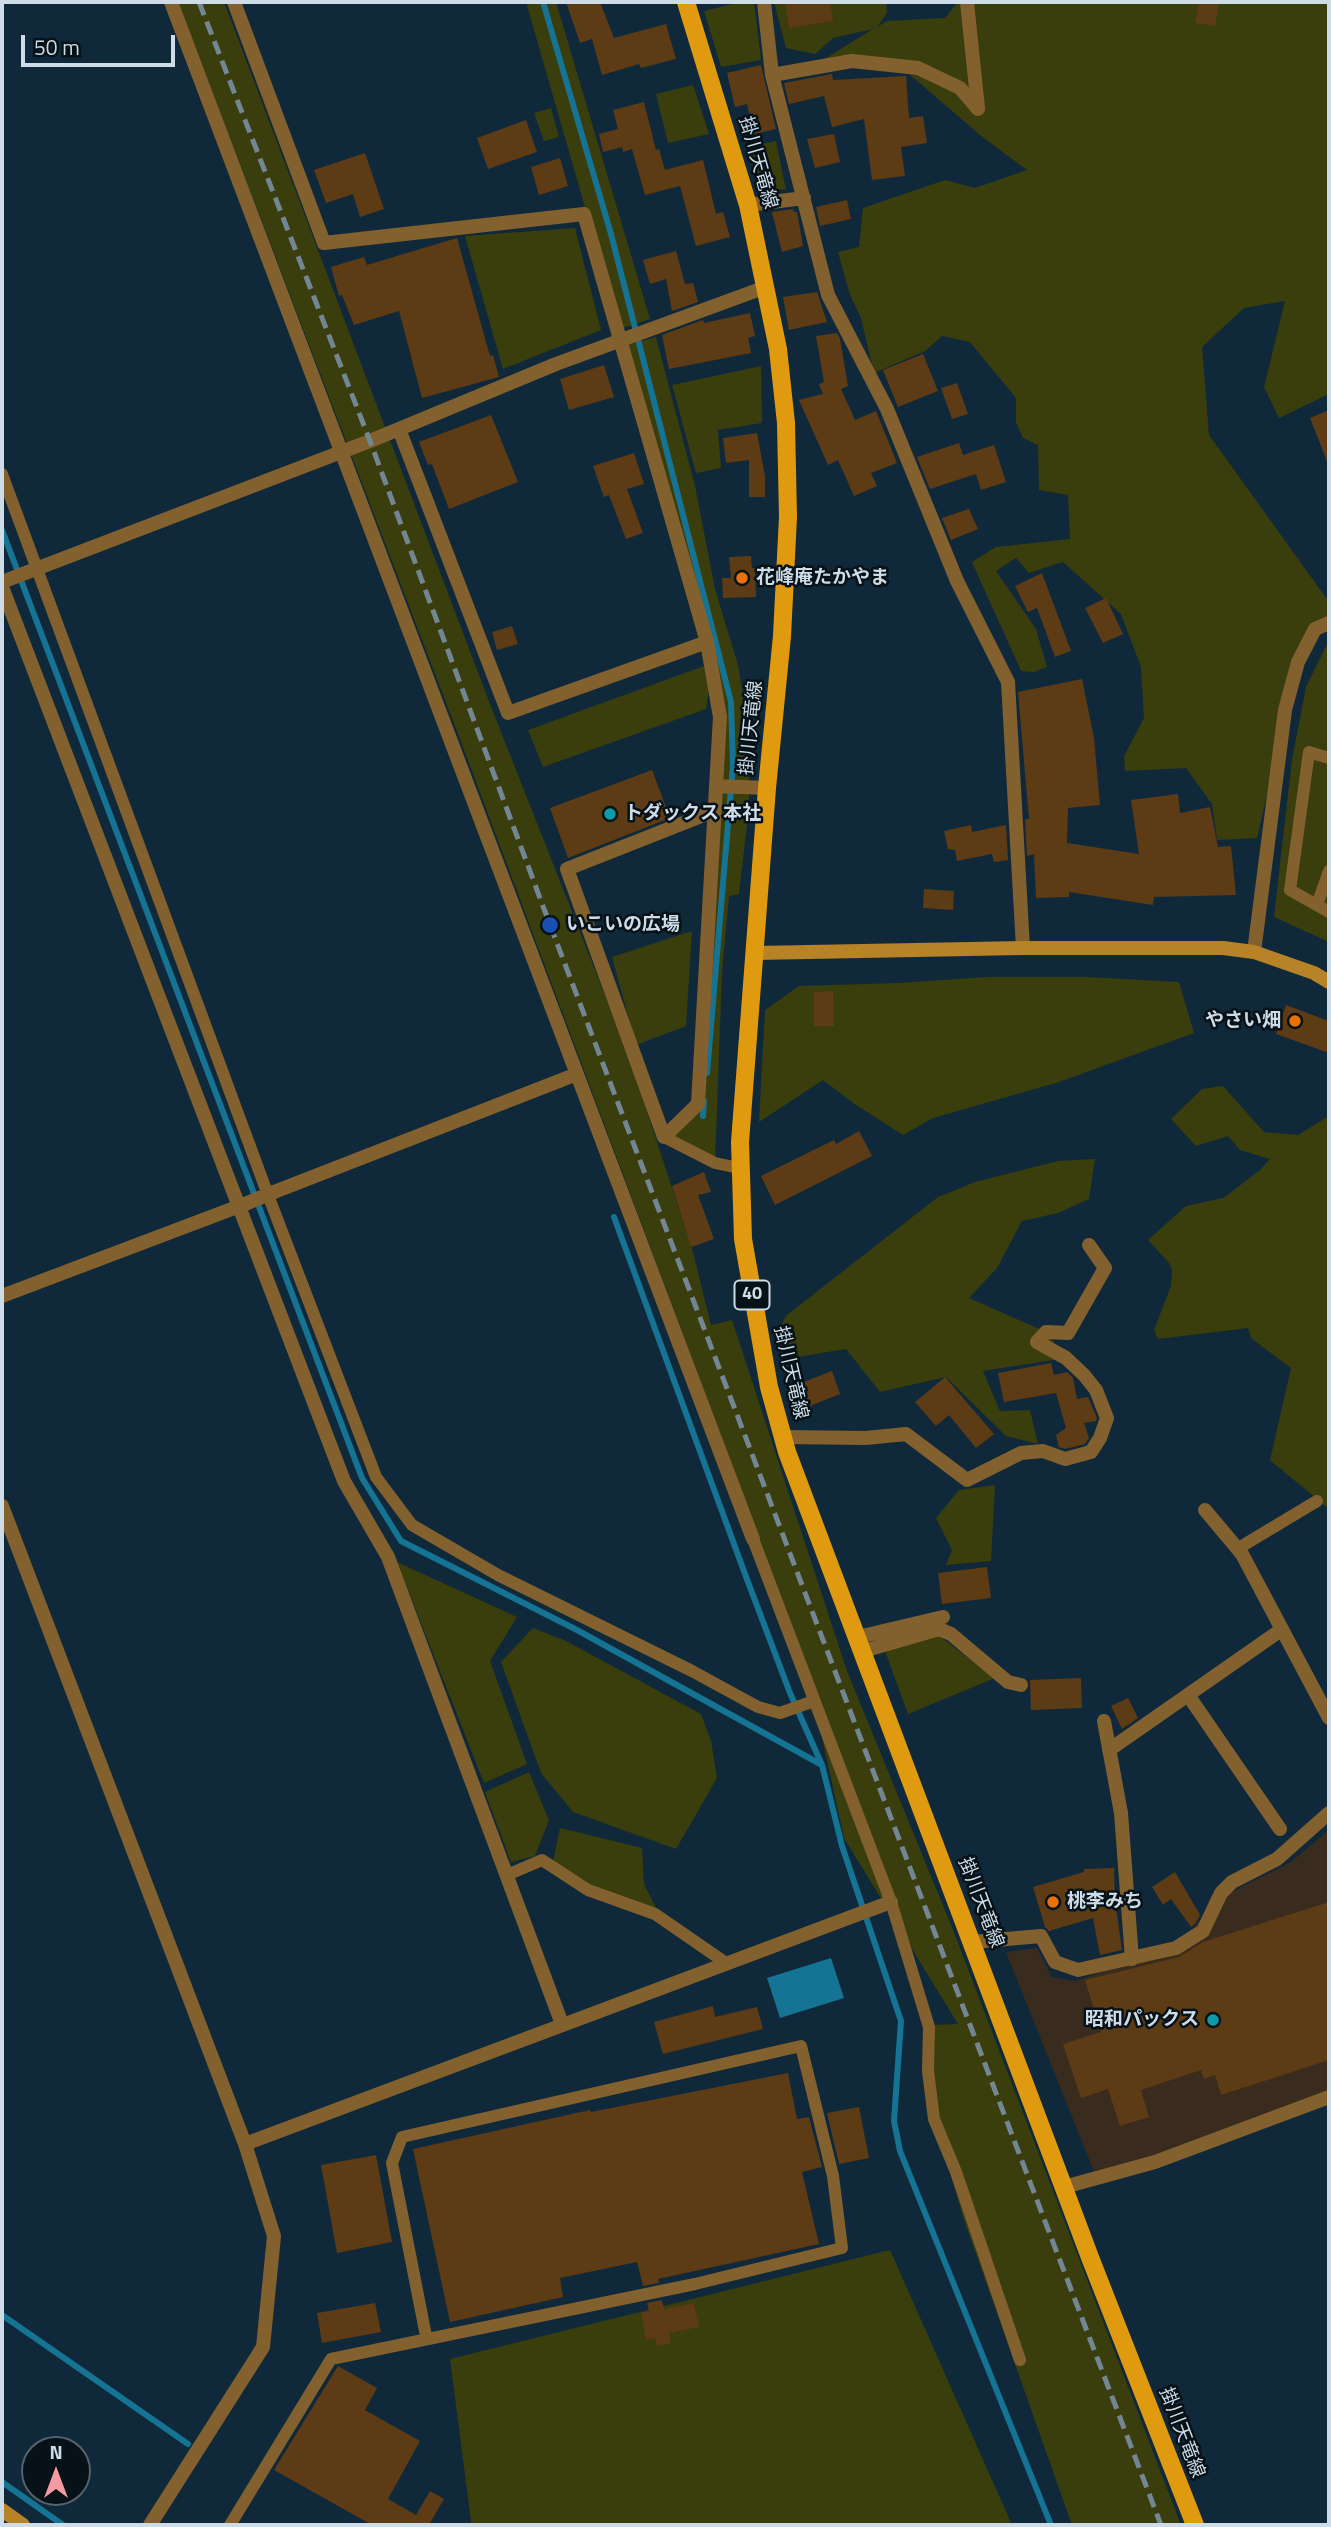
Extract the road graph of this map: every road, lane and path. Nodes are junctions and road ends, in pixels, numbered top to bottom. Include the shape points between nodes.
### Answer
1 (171, 2) edge
2 (234, 2) edge
3 (686, 2) edge
4 (764, 2) edge
5 (967, 2) edge
6 (772, 75) junction
7 (804, 198) junction
8 (748, 205) junction
9 (766, 288) junction
10 (624, 339) junction
11 (399, 429) junction
12 (342, 452) junction
13 (2, 474) edge
14 (37, 568) junction
15 (3, 583) edge
16 (1329, 623) edge
17 (707, 642) junction
18 (1329, 758) edge
19 (718, 786) junction
20 (759, 787) junction
21 (714, 811) junction
22 (1329, 871) edge
23 (1317, 905) junction
24 (1329, 912) edge
25 (1023, 948) junction
26 (1254, 952) junction
27 (755, 953) junction
28 (1329, 982) edge
29 (577, 1074) junction
30 (664, 1137) junction
31 (739, 1168) junction
32 (271, 1194) junction
33 (242, 1205) junction
34 (1088, 1245) dead end
35 (2, 1296) edge
36 (783, 1437) junction
37 (1317, 1501) dead end
38 (2, 1506) edge
39 (1206, 1510) dead end
40 (753, 1539) joint
41 (1237, 1549) junction
42 (943, 1617) dead end
43 (1280, 1630) junction
44 (860, 1644) junction
45 (1021, 1685) dead end
46 (1188, 1695) junction
47 (809, 1703) junction
48 (1329, 1718) edge
49 (1104, 1721) dead end
50 (1110, 1750) junction
51 (1329, 1813) edge
52 (1280, 1829) dead end
53 (507, 1875) junction
54 (891, 1902) junction
55 (972, 1942) junction
56 (1132, 1958) junction
57 (726, 1963) junction
58 (562, 2024) junction
59 (1329, 2097) edge
60 (245, 2144) junction
61 (1064, 2187) junction
62 (426, 2336) dead end
63 (1020, 2360) dead end
64 (2, 2510) edge
65 (23, 2525) edge
66 (150, 2525) edge
67 (230, 2525) edge
68 (1195, 2525) edge

1 - 12 street
2 - 10 street via 324,243 584,214
3 - 8 main road, 掛川天竜線 / 40
4 - 6 street
5 - 6 street via 978,109 960,88 918,68 852,61
6 - 7 street
7 - 8 street
7 - 25 street via 828,295 887,409 957,581 1008,682
8 - 9 main road, 掛川天竜線 / 40
9 - 10 street
9 - 20 main road, 掛川天竜線 / 40 via 786,424 788,517 782,636
10 - 11 street
10 - 17 street
11 - 12 street
11 - 17 street via 508,713
12 - 14 street
12 - 29 street
13 - 14 lane
14 - 15 street
14 - 32 lane
15 - 33 street
16 - 26 street via 1315,629 1298,662 1284,710
17 - 19 street via 720,717
18 - 23 lane via 1309,752 1290,890
19 - 20 street
19 - 21 street
20 - 27 main road, 掛川天竜線 / 40
21 - 30 street via 698,1104
21 - 30 street via 568,869
22 - 23 lane
23 - 24 lane
25 - 26 street via 1169,946
25 - 27 street
26 - 28 street
27 - 31 main road, 掛川天竜線 / 40
29 - 32 street
29 - 40 street
30 - 31 lane via 715,1163
31 - 36 main road, 掛川天竜線 / 40 via 743,1239 769,1387
32 - 33 street, bridge
32 - 47 lane via 376,1476 412,1525 498,1575 758,1707 780,1713
33 - 35 street
33 - 53 street via 344,1481 388,1557
34 - 36 street via 1105,1268 1068,1333 1046,1332 1037,1342 1066,1358 1104,1405 1106,1422 1091,1452 1065,1459 1043,1451 1021,1453 967,1480 906,1434
36 - 44 main road, 掛川天竜線 / 40
37 - 41 lane
38 - 60 street
39 - 41 street
40 - 47 lane
41 - 43 street
42 - 44 street
43 - 46 street
43 - 48 street
44 - 45 street via 939,1629 1008,1682
44 - 55 main road, 掛川天竜線 / 40
46 - 50 street
46 - 52 street
47 - 54 lane
49 - 50 street
50 - 56 street via 1121,1813
51 - 56 street via 1278,1859 1232,1882 1221,1893 1203,1931 1176,1948
53 - 57 lane via 542,1860 588,1889 655,1913
53 - 58 street
54 - 57 street
54 - 63 lane via 929,2028 934,2119
55 - 56 street via 1041,1936 1055,1962 1078,1970
55 - 61 main road, 掛川天竜線 / 40
57 - 58 street
58 - 60 street
59 - 61 street via 1155,2162
60 - 66 street via 274,2236 263,2347
61 - 68 main road, 掛川天竜線 / 40
62 - 67 lane via 392,2163 402,2137 801,2046 832,2176 842,2248 695,2284 331,2359
64 - 65 street

